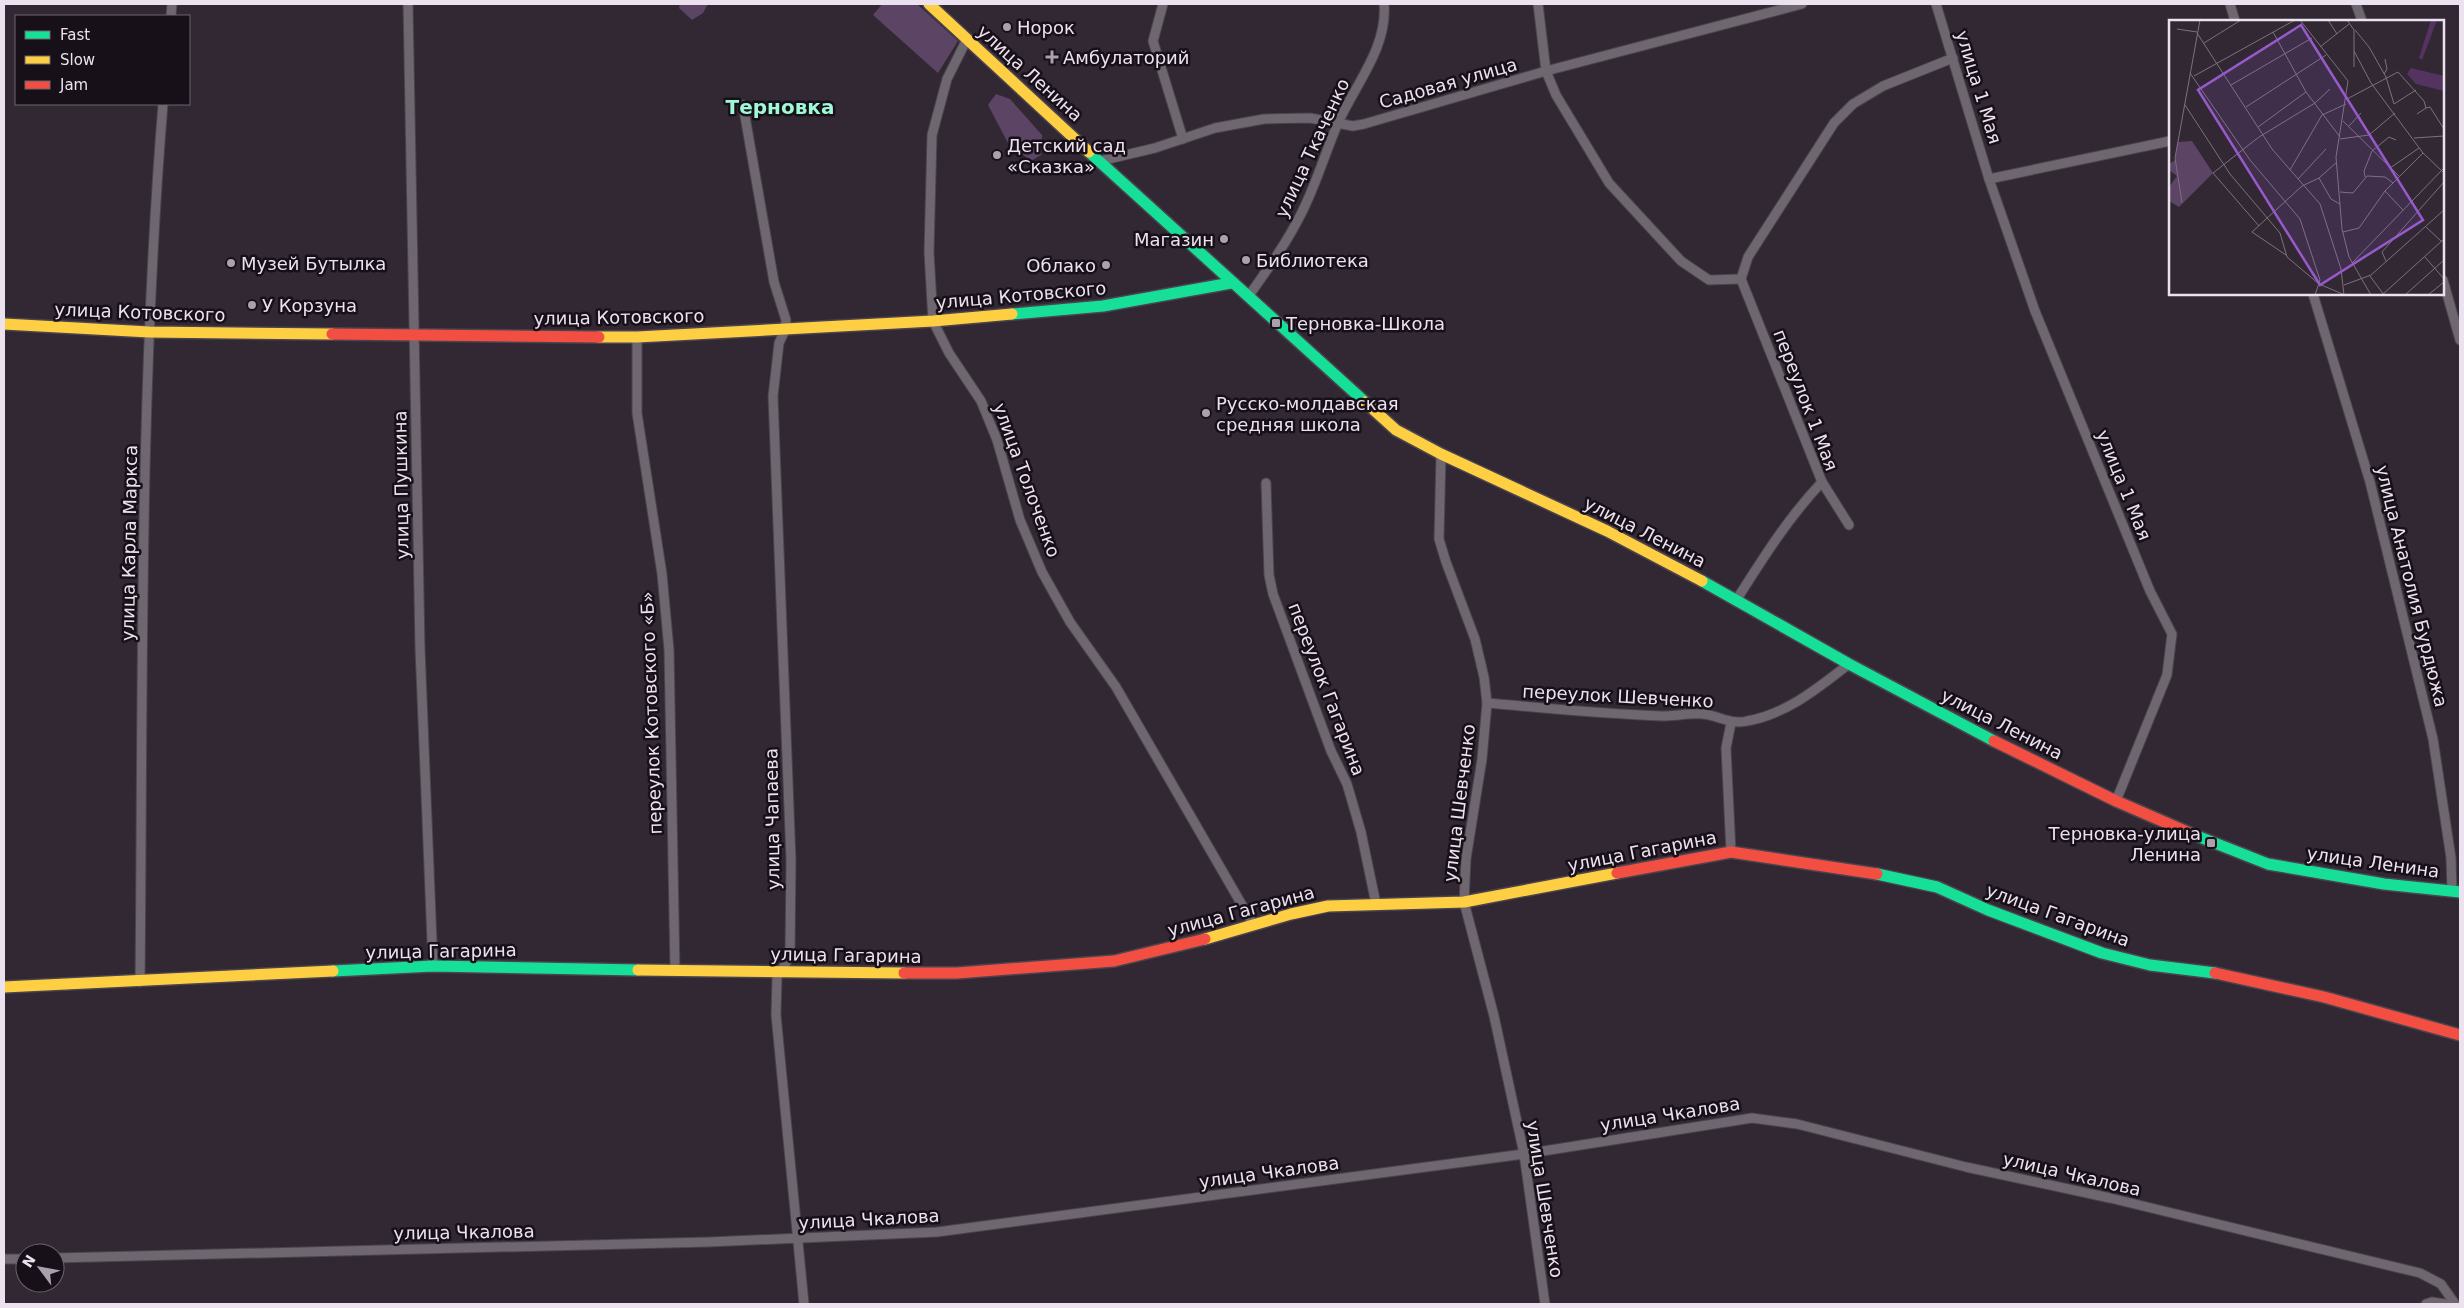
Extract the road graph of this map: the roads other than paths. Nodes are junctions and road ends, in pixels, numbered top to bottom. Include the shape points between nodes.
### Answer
1 (408, 4) edge
2 (930, 4) edge
3 (1163, 4) edge
4 (1384, 4) edge
5 (1538, 4) edge
6 (1802, 4) edge
7 (1936, 4) edge
8 (2230, 4) edge
9 (2356, 4) edge
10 (2235, 20) edge
11 (2362, 20) edge
12 (967, 39) junction
13 (1953, 58) junction
14 (1546, 71) junction
15 (163, 105) edge
16 (744, 105) dead end
17 (1338, 123) junction
18 (1183, 139) junction
19 (2169, 141) edge
20 (1100, 161) junction
21 (1990, 179) junction
22 (1741, 279) junction
23 (1231, 283) junction
24 (2444, 284) edge
25 (2313, 295) edge
26 (1248, 297) junction
27 (933, 321) junction
28 (4, 324) edge
29 (785, 330) junction
30 (149, 332) junction
31 (414, 335) junction
32 (637, 336) junction
33 (2460, 340) edge
34 (1441, 454) junction
35 (1822, 482) junction
36 (1266, 483) dead end
37 (1849, 525) dead end
38 (1737, 599) junction
39 (1848, 664) junction
40 (1487, 704) junction
41 (1731, 723) junction
42 (2116, 801) junction
43 (1731, 852) junction
44 (2456, 892) edge
45 (1464, 902) junction
46 (1376, 904) junction
47 (1253, 924) junction
48 (433, 966) junction
49 (675, 970) junction
50 (780, 971) junction
51 (140, 982) junction
52 (4, 987) edge
53 (2460, 1035) edge
54 (1524, 1154) junction
55 (797, 1239) junction
56 (65, 1258) edge
57 (804, 1304) edge
58 (1544, 1304) edge
59 (2426, 1304) edge
60 (2446, 1304) edge
61 (2458, 1304) edge

1 - 31 street, улица Пушкина
2 - 12 street, улица Ленина
3 - 18 street via 1153,41
4 - 17 street, улица Ткаченко via 1375,52
5 - 14 street
6 - 14 street, Садовая улица
7 - 13 street, улица 1 Мая
8 - 10 street
9 - 11 street
12 - 20 street, улица Ленина
12 - 27 street, улица Толоченко via 947,80 932,135 928,252
13 - 21 street, улица 1 Мая
13 - 22 street via 1883,86 1853,104 1834,123 1748,256
14 - 17 street, Садовая улица via 1364,124
14 - 22 street via 1556,94 1610,183 1681,262 1709,280
15 - 30 street, улица Карла Маркса via 152,240
16 - 29 street via 774,282 786,320
17 - 18 street, Садовая улица via 1310,118 1264,119 1215,128
17 - 26 street, улица Ткаченко via 1301,214 1284,246
18 - 20 street, Садовая улица
19 - 21 street
20 - 23 street, улица Ленина
21 - 42 street, улица 1 Мая via 2035,311 2150,591 2172,634 2167,676
22 - 35 street, переулок 1 Мая
23 - 26 street, улица Ленина
23 - 27 street, улица Котовского via 1102,306
24 - 33 street
25 - 44 street, улица Анатолия Бурдюжа via 2370,482 2433,739
26 - 34 street, улица Ленина via 1374,413 1396,430
27 - 29 street, улица Котовского
27 - 47 street, улица Толоченко via 949,353 981,401 997,440 1020,520 1042,572 1070,622 1116,687
28 - 30 street, улица Котовского
29 - 32 street, улица Котовского
29 - 50 street, улица Чапаева via 779,343 773,396 791,860 790,952
30 - 31 street, улица Котовского
30 - 51 street, улица Карла Маркса
31 - 32 street, улица Котовского
31 - 48 street, улица Пушкина via 420,648
32 - 49 street, переулок Котовского «Б» via 637,413 662,574 669,650
34 - 38 street, улица Ленина via 1607,531
34 - 40 street, улица Шевченко via 1439,539 1475,640
35 - 37 street
35 - 38 street, переулок 1 Мая via 1775,539
36 - 46 street, переулок Гагарина via 1269,575 1273,594 1347,784
38 - 39 street, улица Ленина
39 - 41 street, переулок Шевченко via 1800,700 1774,714
39 - 42 street, улица Ленина
40 - 41 street, переулок Шевченко via 1663,716 1702,714
40 - 45 street, улица Шевченко via 1466,859
41 - 43 street via 1726,748
42 - 44 street, улица Ленина via 2268,864 2384,884
43 - 45 street, улица Гагарина
43 - 53 street, улица Гагарина via 1866,870 1937,887 2102,953 2150,965 2228,975 2305,992
45 - 46 street, улица Гагарина
45 - 54 street, улица Шевченко via 1494,1016
46 - 47 street, улица Гагарина via 1328,906
47 - 50 street, улица Гагарина via 1173,948 1114,961 957,973
48 - 49 street, улица Гагарина
48 - 51 street, улица Гагарина
49 - 50 street, улица Гагарина
50 - 55 street, улица Чапаева via 775,984 776,1015
51 - 52 street, улица Гагарина
54 - 55 street, улица Чкалова via 938,1232
54 - 58 street, улица Шевченко
54 - 61 street, улица Чкалова via 1752,1118 1776,1119 2420,1273 2441,1284
55 - 56 street, улица Чкалова
55 - 57 street, улица Чапаева
59 - 60 street

